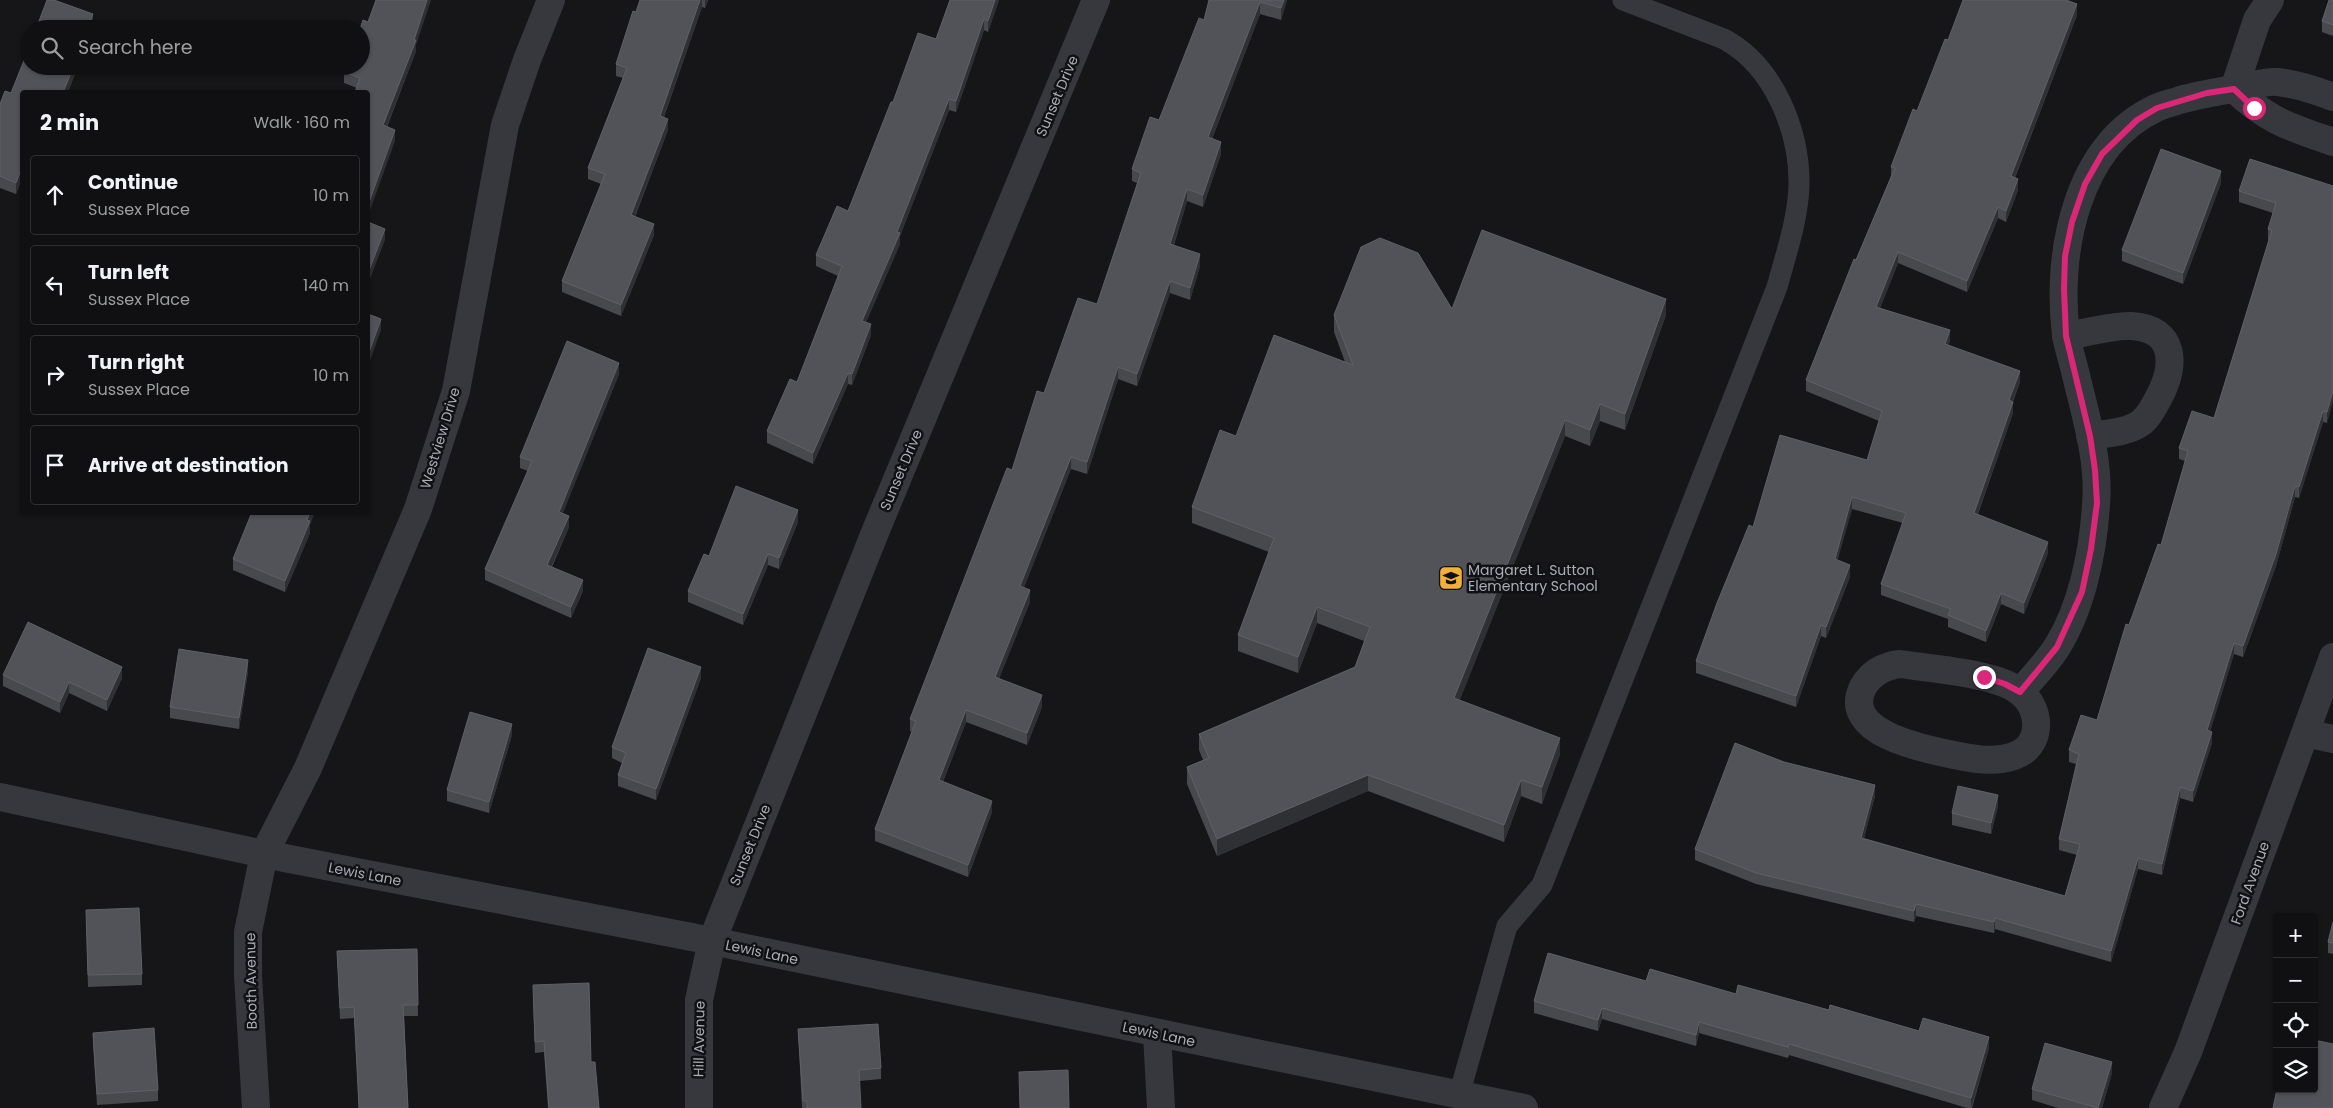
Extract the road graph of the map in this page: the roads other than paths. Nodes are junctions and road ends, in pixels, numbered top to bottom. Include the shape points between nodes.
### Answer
1 (551, 0) edge
2 (1096, 0) edge
3 (1623, 0) edge
4 (2270, 0) edge
5 (2234, 89) junction
6 (2333, 97) edge
7 (2333, 142) edge
8 (2066, 336) junction
9 (2090, 436) junction
10 (2333, 657) edge
11 (2020, 692) junction
12 (2306, 733) junction
13 (2333, 739) edge
14 (0, 797) edge
15 (264, 854) junction
16 (712, 941) junction
17 (1157, 1034) junction
18 (1459, 1095) junction
19 (256, 1108) edge
20 (699, 1108) edge
21 (1160, 1108) edge
22 (1524, 1108) edge
23 (2163, 1108) edge

1 - 15 street, Westview Drive via 505,125 456,390 418,509 308,768
2 - 16 street, Sunset Drive via 876,530
3 - 18 lane via 1724,40 1753,61 1770,83 1788,119 1796,151 1799,186 1791,238 1778,286 1542,884 1507,926
4 - 5 street via 2257,20
5 - 6 street via 2275,82
5 - 7 street via 2273,120
5 - 8 street via 2207,93 2157,108 2137,120 2102,154 2085,184 2070,230 2065,256
8 - 9 street
8 - 9 street via 2131,326 2163,338 2170,352 2170,368 2164,387 2143,421 2127,430
9 - 11 street via 2097,503 2082,592 2057,647
10 - 12 street, Ford Avenue
11 - 11 street via 1984,677 1900,664 1868,677 1860,693 1861,712 1871,727 1917,748 1989,760 2014,756 2033,740 2037,723 2033,707
12 - 13 street
12 - 23 street, Ford Avenue via 2188,1052
14 - 15 street, Lewis Lane
15 - 16 street, Lewis Lane
15 - 19 street, Booth Avenue via 248,932
16 - 17 street, Lewis Lane
16 - 20 street, Hill Avenue via 699,1000
17 - 18 street, Lewis Lane
17 - 21 street
18 - 22 street, Lewis Lane

